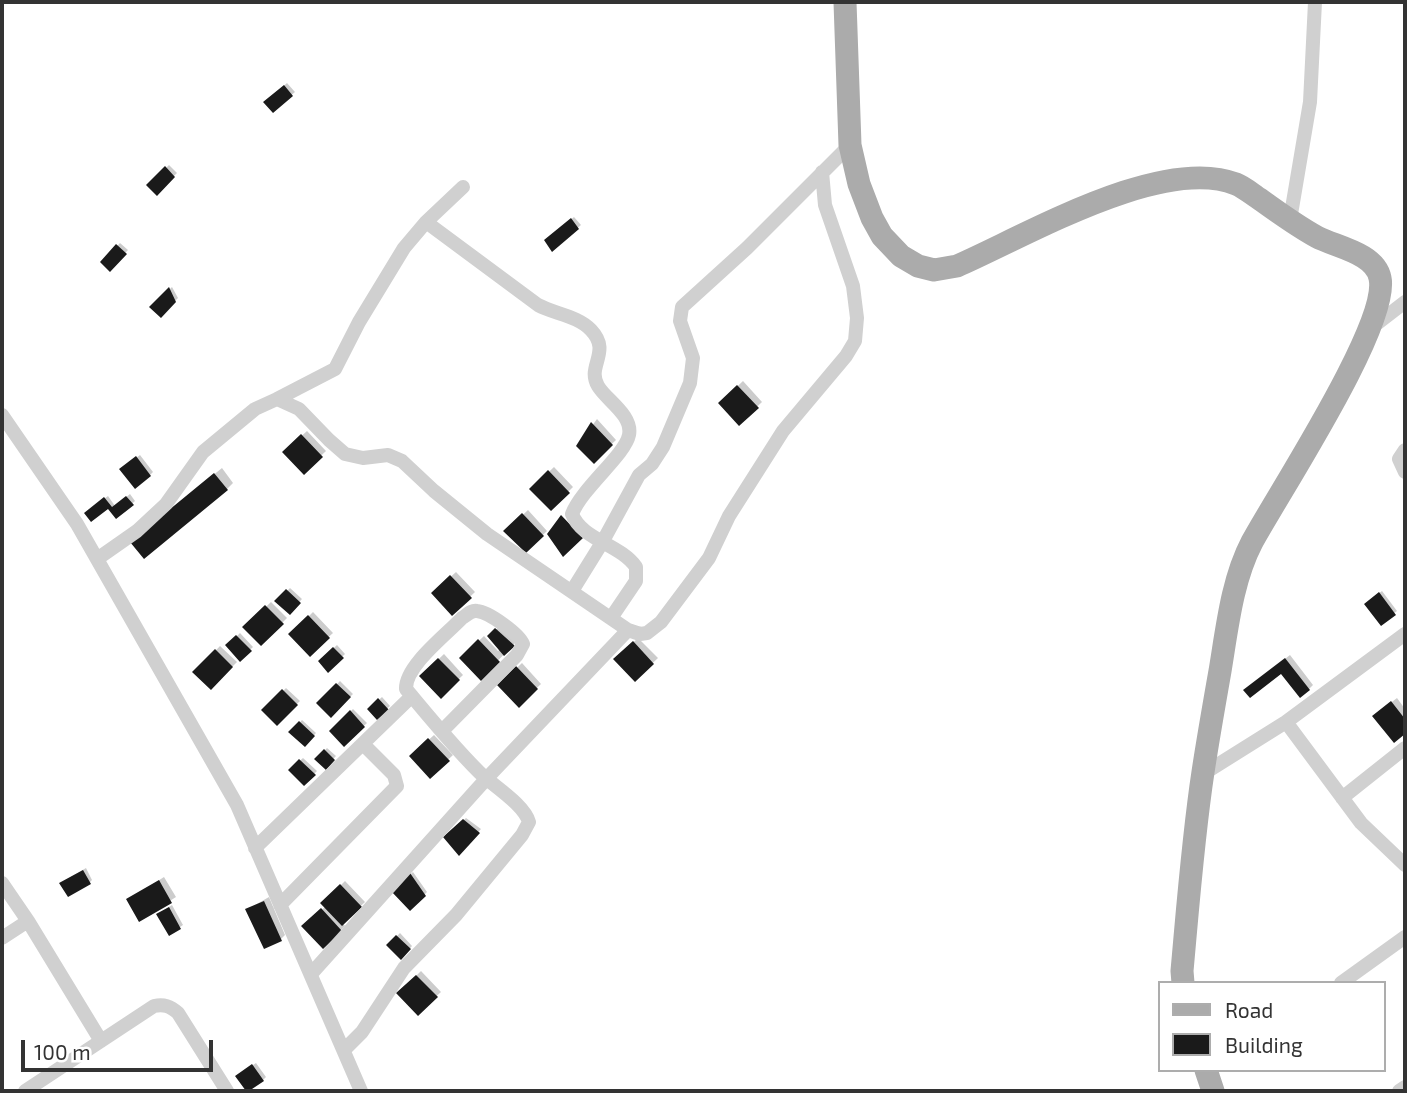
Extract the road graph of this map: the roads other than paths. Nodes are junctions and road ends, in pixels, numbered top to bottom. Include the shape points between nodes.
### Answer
1 (845, 2) edge
2 (1315, 2) edge
3 (850, 145) junction
4 (822, 172) junction
5 (463, 187) dead end
6 (1290, 220) junction
7 (426, 222) junction
8 (1405, 302) edge
9 (1369, 330) junction
10 (277, 399) junction
11 (2, 415) edge
12 (1405, 450) edge
13 (1405, 472) edge
14 (603, 541) junction
15 (97, 559) junction
16 (572, 591) junction
17 (611, 618) junction
18 (628, 630) junction
19 (1405, 634) edge
20 (412, 696) junction
21 (1286, 722) junction
22 (442, 730) junction
23 (363, 744) junction
24 (1405, 748) edge
25 (1202, 774) junction
26 (487, 778) junction
27 (1342, 798) junction
28 (255, 848) junction
29 (1405, 865) edge
30 (2, 883) edge
31 (280, 905) junction
32 (28, 922) junction
33 (1405, 937) edge
34 (2, 938) edge
35 (311, 974) junction
36 (1183, 981) edge
37 (1344, 981) edge
38 (101, 1041) junction
39 (344, 1050) junction
40 (1405, 1087) edge
41 (25, 1091) edge
42 (227, 1091) edge
43 (362, 1091) edge
44 (1399, 1091) edge

1 - 3 main road
2 - 6 street via 1310,102
3 - 4 street
3 - 6 main road via 859,184 882,236 901,256 934,270 957,267 1110,196 1162,181 1195,178 1238,184
4 - 14 street via 682,307 680,321 693,358 690,383 663,447 639,475
4 - 18 street via 825,205 853,286 855,341 783,431 729,516 709,558 661,622 647,633
5 - 7 street
6 - 9 main road via 1373,265 1380,276 1381,296
7 - 10 street via 392,267 335,369
7 - 14 street via 538,305 579,321 594,333 601,348 595,377 598,386 622,414 630,433 572,514 581,528
8 - 9 street
9 - 25 main road via 1250,545 1236,589
10 - 15 street via 255,409 203,452 166,505
10 - 16 street via 299,409 345,454 363,458 388,455 402,461 487,534
11 - 15 street
12 - 13 street via 1399,459
14 - 16 street
14 - 17 street via 626,556 637,573
15 - 28 street via 237,805
16 - 17 street
17 - 18 street
18 - 26 street
19 - 21 street
20 - 22 street
20 - 22 street via 406,682 414,667 470,612 482,612 522,639 517,655
20 - 23 street
21 - 25 street
21 - 27 street
22 - 26 street
23 - 28 street
23 - 31 street via 394,775 397,786
24 - 27 street
25 - 36 main road
26 - 35 street
26 - 39 street via 529,822 456,915 404,968 362,1032
27 - 29 street
28 - 31 street
30 - 32 street
31 - 35 street
32 - 34 street
32 - 38 street
33 - 37 street
35 - 39 street
38 - 41 street
38 - 42 street via 154,1006 172,1007
39 - 43 street
40 - 44 street

